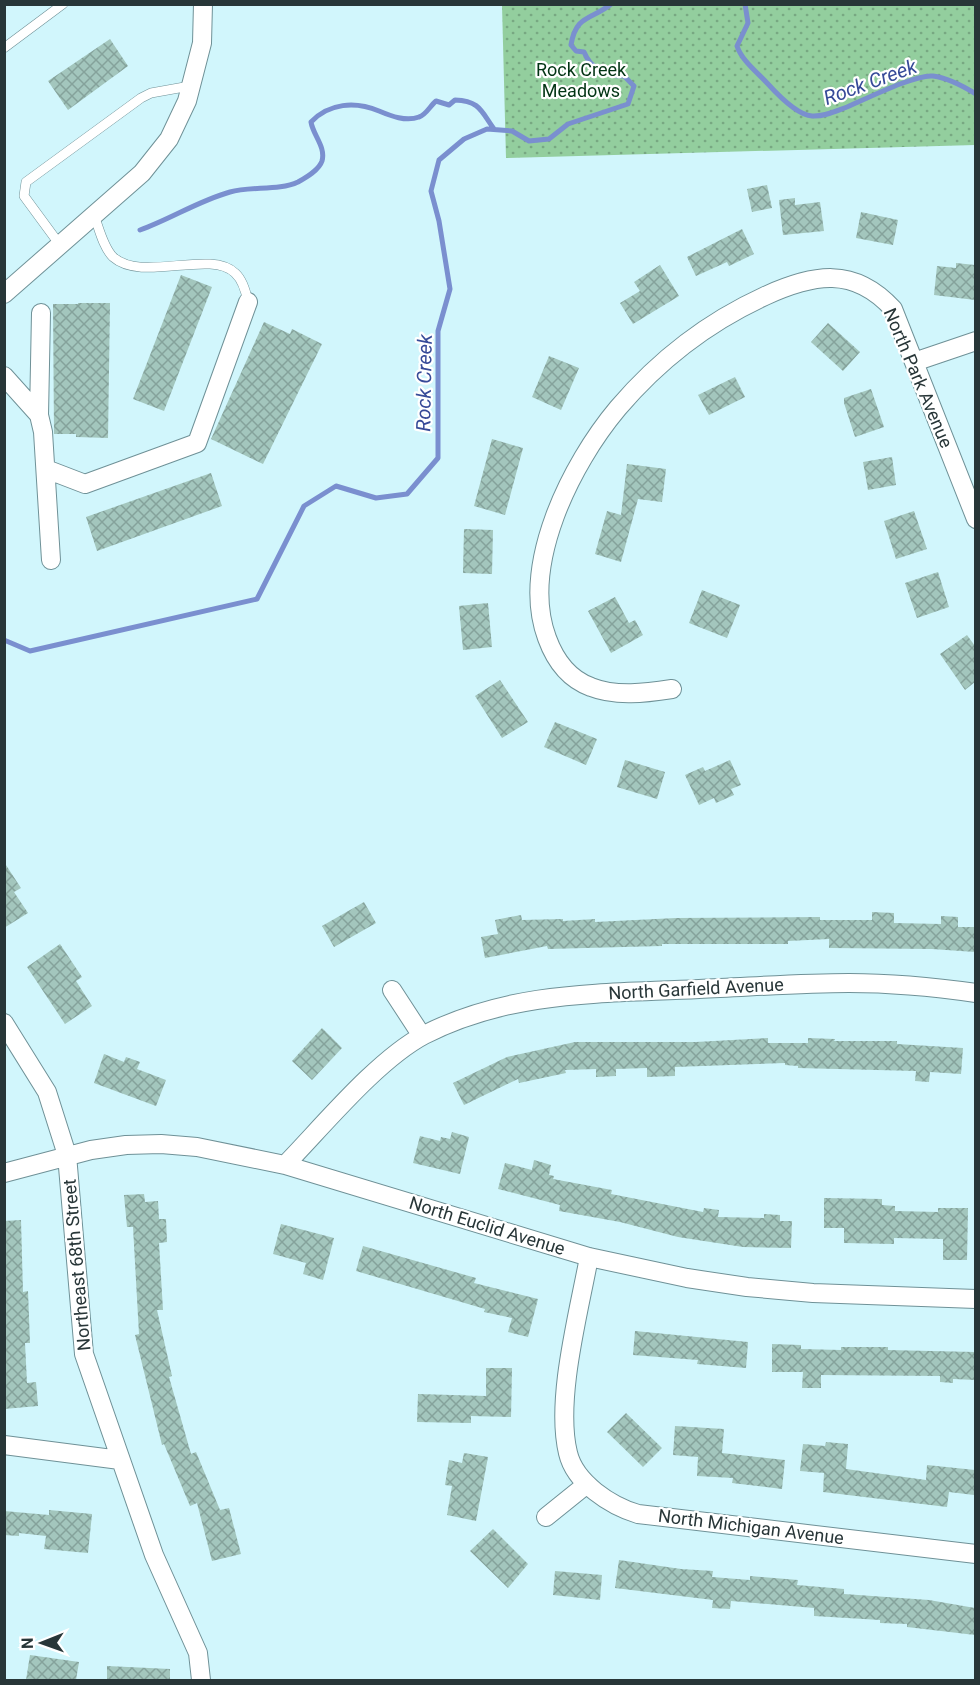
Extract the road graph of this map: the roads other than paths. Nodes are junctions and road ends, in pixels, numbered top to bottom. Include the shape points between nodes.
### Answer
1 (63, 4) edge
2 (203, 4) edge
3 (4, 48) edge
4 (190, 87) junction
5 (94, 215) junction
6 (60, 245) junction
7 (4, 294) edge
8 (248, 302) joint
9 (41, 313) dead end
10 (975, 341) edge
11 (914, 363) junction
12 (4, 376) edge
13 (39, 416) junction
14 (46, 469) junction
15 (975, 519) edge
16 (51, 560) dead end
17 (672, 689) dead end
18 (392, 990) dead end
19 (975, 993) edge
20 (4, 1023) edge
21 (422, 1036) junction
22 (67, 1155) junction
23 (285, 1165) junction
24 (4, 1173) edge
25 (589, 1257) junction
26 (975, 1299) edge
27 (4, 1445) edge
28 (120, 1460) junction
29 (587, 1484) junction
30 (546, 1517) dead end
31 (975, 1554) edge
32 (201, 1680) edge

1 - 3 lane
2 - 4 street via 202,43
4 - 5 street via 169,139 142,173
4 - 6 lane via 141,98 26,182 24,196
5 - 6 street
5 - 8 lane via 103,242 113,257 128,266 224,266 235,273
6 - 7 street
8 - 14 street via 197,443 85,484
9 - 13 street
10 - 11 street
11 - 15 street, North Park Avenue
11 - 17 street, North Park Avenue via 893,309 876,293 844,279 810,279 745,305 709,326 643,380 617,409 574,475 558,510 538,588 544,631 562,666 576,680 593,688 643,694
12 - 13 street
13 - 14 street
14 - 16 street
18 - 21 street
19 - 21 street, North Garfield Avenue via 851,983 560,996 468,1015
20 - 22 street, Northeast 68th Street via 47,1092
21 - 23 street, North Garfield Avenue via 364,1083
22 - 23 street, North Euclid Avenue via 126,1145 161,1144 197,1147
22 - 24 street, North Euclid Avenue
22 - 28 street, Northeast 68th Street via 84,1354
23 - 25 street, North Euclid Avenue
25 - 26 street, North Euclid Avenue via 747,1287
25 - 29 street, North Michigan Avenue via 565,1403 568,1455
27 - 28 street
28 - 32 street, Northeast 68th Street via 154,1555 198,1653
29 - 30 street
29 - 31 street, North Michigan Avenue via 605,1500 638,1514

